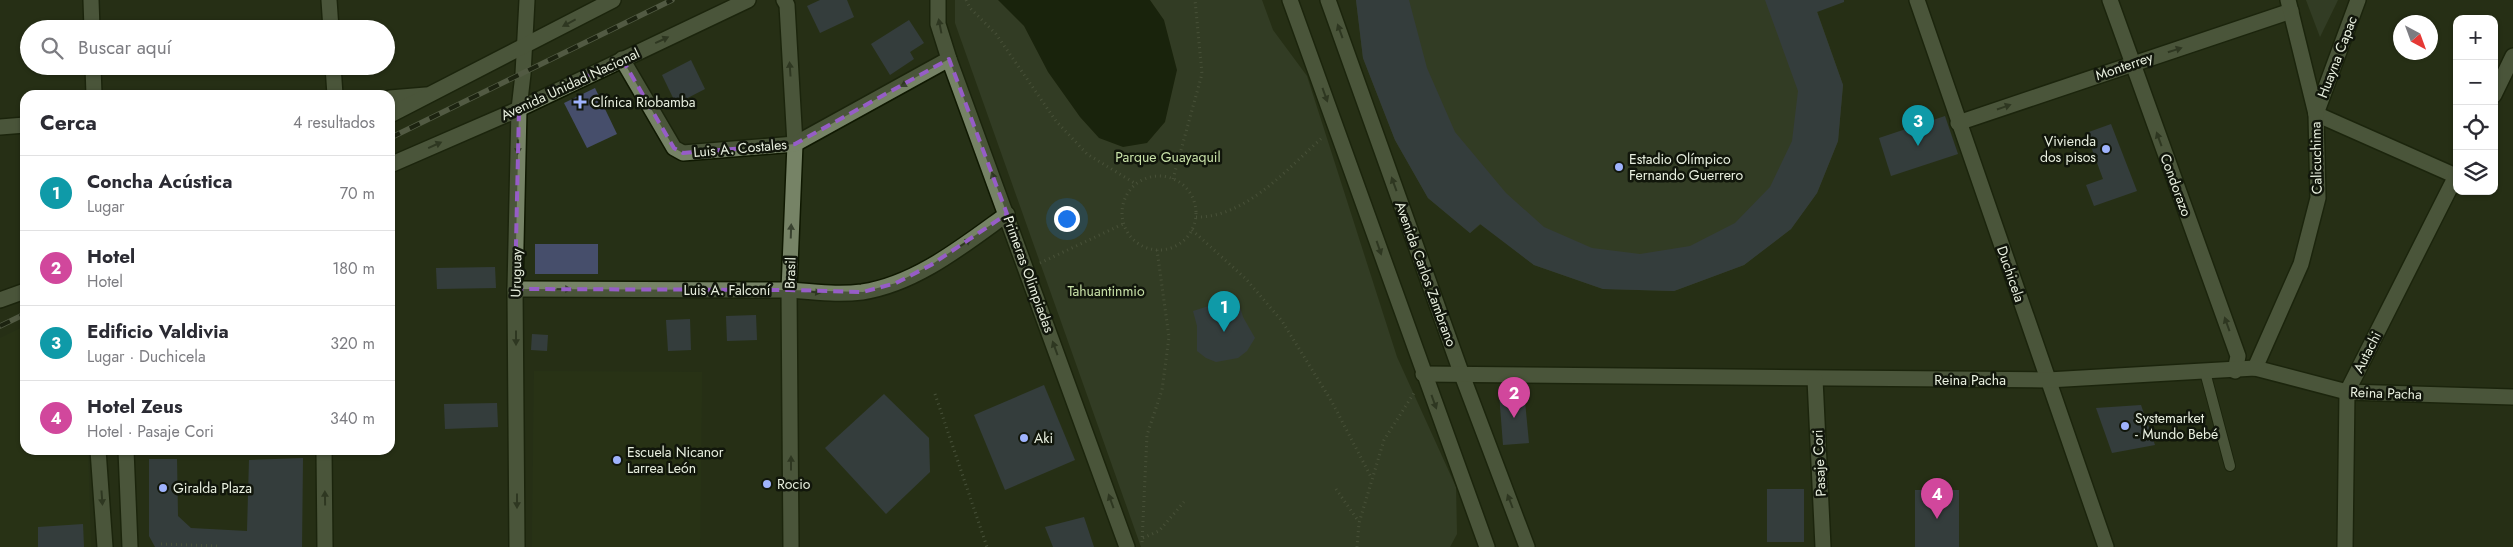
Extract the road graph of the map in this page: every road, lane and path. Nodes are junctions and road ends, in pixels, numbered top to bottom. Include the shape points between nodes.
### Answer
1 (92, 0) edge
2 (329, 0) edge
3 (526, 0) edge
4 (613, 0) edge
5 (748, 0) edge
6 (784, 0) edge
7 (938, 0) edge
8 (966, 0) edge
9 (1195, 0) edge
10 (1290, 0) edge
11 (1328, 0) edge
12 (1917, 0) edge
13 (2110, 0) edge
14 (2358, 0) edge
15 (2290, 5) edge
16 (92, 20) edge
17 (330, 20) edge
18 (525, 46) junction
19 (2513, 56) edge
20 (622, 59) junction
21 (949, 59) junction
22 (2132, 64) junction
23 (93, 75) edge
24 (334, 75) edge
25 (2498, 87) edge
26 (94, 90) edge
27 (335, 90) edge
28 (426, 95) junction
29 (395, 98) edge
30 (519, 108) junction
31 (395, 112) edge
32 (2316, 114) junction
33 (1958, 123) junction
34 (20, 125) edge
35 (0, 127) edge
36 (1337, 128) junction
37 (795, 144) junction
38 (395, 163) edge
39 (2453, 174) edge
40 (1173, 179) junction
41 (2453, 181) edge
42 (1136, 184) junction
43 (1007, 214) junction
44 (1196, 217) junction
45 (1123, 224) junction
46 (1192, 230) junction
47 (1156, 250) junction
48 (1026, 269) junction
49 (516, 289) junction
50 (789, 290) junction
51 (20, 293) edge
52 (0, 300) edge
53 (2255, 368) junction
54 (2235, 371) junction
55 (2205, 372) junction
56 (1462, 375) junction
57 (1424, 377) junction
58 (1815, 378) junction
59 (2048, 380) junction
60 (2347, 392) junction
61 (935, 394) dead end
62 (2513, 397) edge
63 (98, 455) edge
64 (126, 455) edge
65 (324, 455) edge
66 (2230, 466) dead end
67 (1371, 477) junction
68 (1336, 489) dead end
69 (1184, 502) dead end
70 (1359, 523) junction
71 (1143, 538) junction
72 (161, 544) dead end
73 (219, 546) edge
74 (105, 547) edge
75 (130, 547) edge
76 (325, 547) edge
77 (517, 547) edge
78 (791, 547) edge
79 (987, 547) edge
80 (1127, 547) edge
81 (1141, 547) edge
82 (1357, 547) edge
83 (1487, 547) edge
84 (1527, 547) edge
85 (1823, 547) edge
86 (2106, 547) edge
87 (2345, 547) edge

1 - 16 street
2 - 17 street
3 - 18 street, Uruguay
4 -> 18 street
20 -> 5 street, Avenida Unidad Nacional
37 -> 6 street, Brasil via 787,5
21 -> 7 street, Primeras Olimpiadas via 938,24
8 - 42 path via 996,34 1056,121 1087,154
9 - 40 path via 1202,74
10 -> 36 street
56 -> 11 street, Avenida Carlos Zambrano
12 - 33 street, Duchicela
13 - 22 street, Condorazo
14 - 32 street, Huayna Capac
22 -> 15 street, Monterrey
15 - 32 street, Calicuchima
18 - 28 street
18 - 30 street, Uruguay
19 - 25 street
20 - 30 street, Avenida Unidad Nacional
20 - 37 street, Luis A. Costales via 674,148 683,153
21 -> 37 street, Luis A. Costales
43 -> 21 street, Primeras Olimpiadas
33 -> 22 street, Monterrey
54 -> 22 street, Condorazo via 2238,356
23 - 26 street
24 - 27 street
28 - 29 street
28 - 31 street
38 -> 30 street, Avenida Unidad Nacional
30 -> 49 street, Uruguay
32 - 39 street
32 - 53 street, Calicuchima via 2318,198 2301,264
33 - 59 street, Duchicela
34 - 35 street
36 - 44 path via 1236,208 1213,217
36 -> 57 street
50 -> 37 street, Brasil
40 - 42 path via 1160,176
40 - 44 path via 1186,188 1194,201
41 - 60 street, Autachi
42 - 45 path via 1126,195 1122,209
43 - 48 street, Primeras Olimpiadas
50 -> 43 street, Luis A. Falconí via 863,292 896,283 931,265
44 - 46 path
45 - 47 path via 1130,237 1142,246
45 - 48 path
46 - 47 path via 1183,241 1170,248
46 - 67 path via 1246,279 1282,321 1332,402
47 - 71 path via 1169,337 1162,390 1148,435
80 -> 48 street, Primeras Olimpiadas
49 -> 50 street, Luis A. Falconí
49 -> 77 street, Uruguay
78 -> 50 street, Brasil
51 - 52 street
53 - 54 street, Reina Pacha
53 - 60 street, Reina Pacha
54 - 55 street, Reina Pacha
55 - 59 street, Reina Pacha
55 - 66 lane
56 - 57 street, Reina Pacha
56 - 58 street, Reina Pacha
84 -> 56 street, Avenida Carlos Zambrano
57 - 67 path via 1384,440
57 -> 83 street
58 - 59 street, Reina Pacha
58 - 85 street, Pasaje Cori
59 - 86 street, Duchicela
60 - 62 street, Reina Pacha
60 - 87 street, Autachi
61 - 79 path
63 -> 74 street
64 - 75 street
76 -> 65 street
67 - 70 path
68 - 70 path
69 - 71 path via 1158,531
70 - 82 path
71 - 81 path
72 - 73 path

